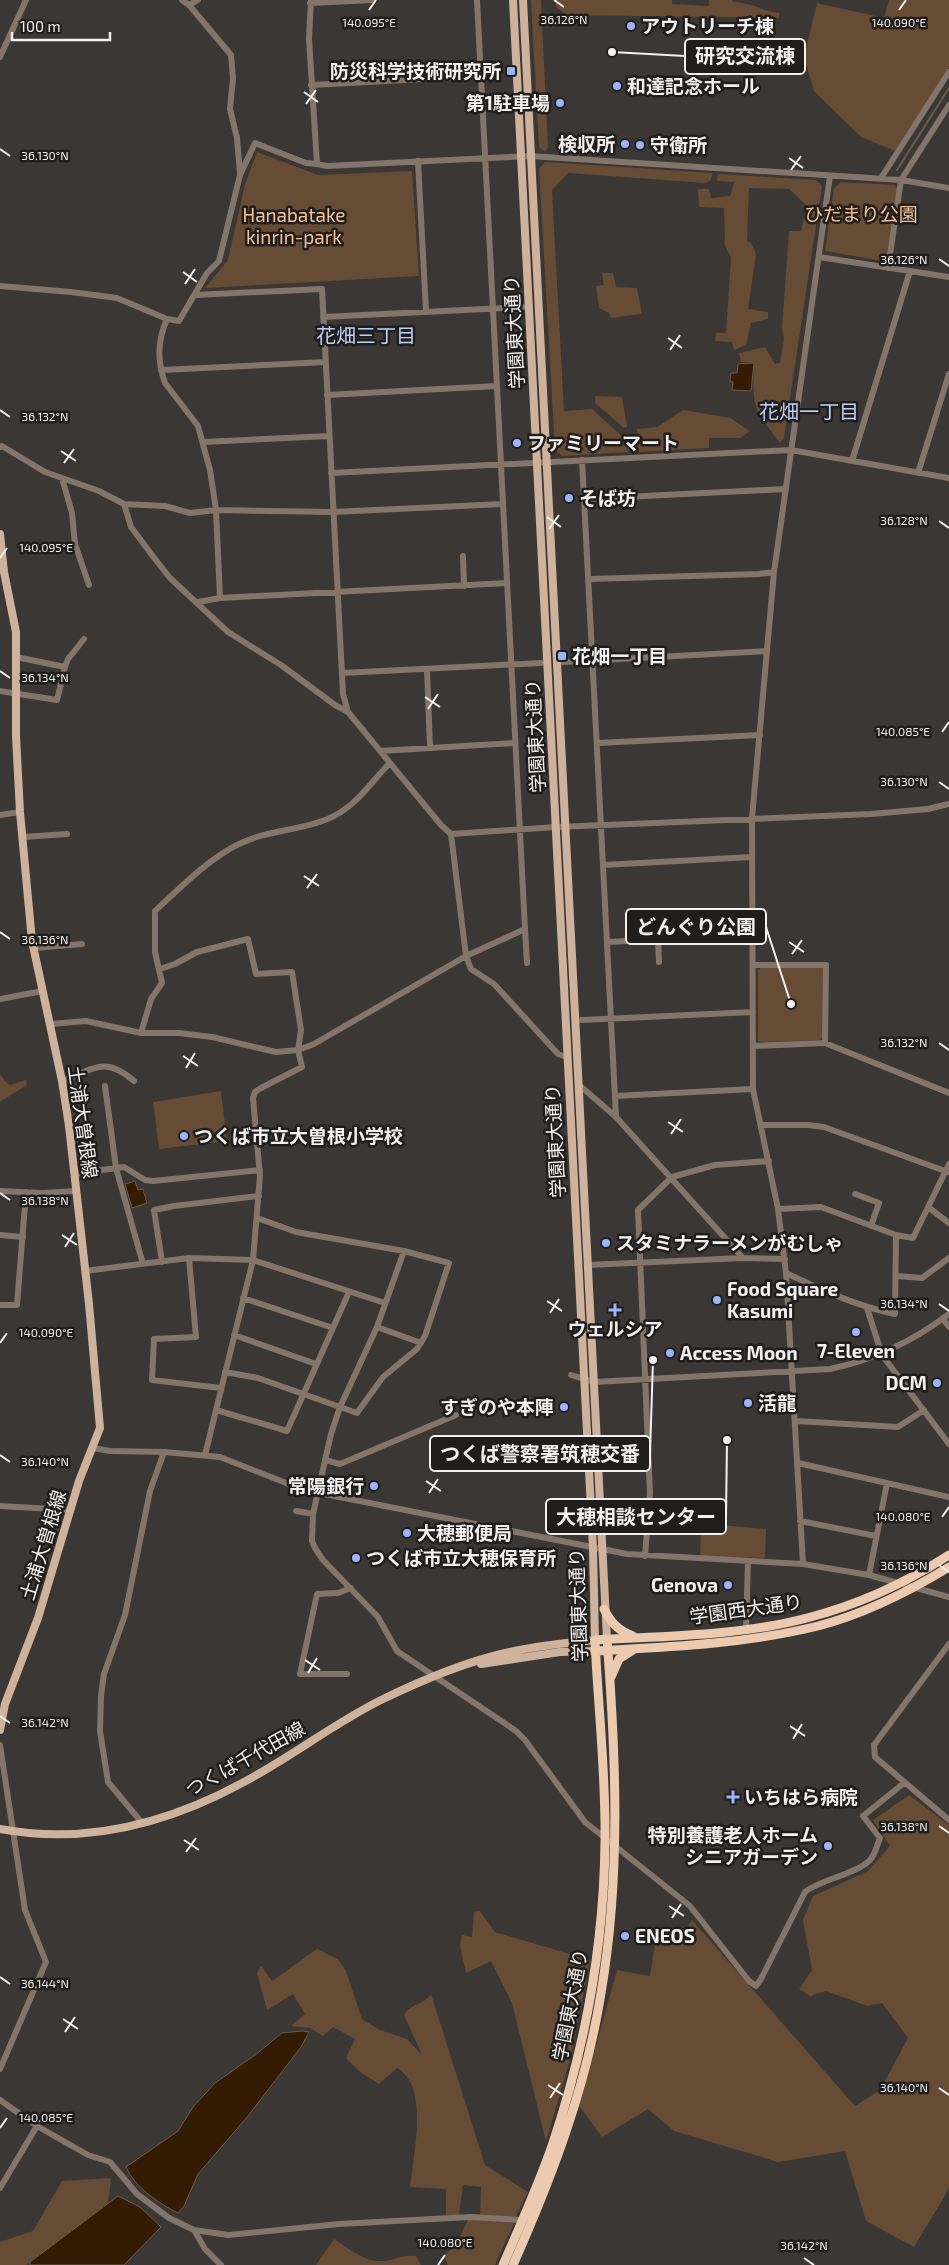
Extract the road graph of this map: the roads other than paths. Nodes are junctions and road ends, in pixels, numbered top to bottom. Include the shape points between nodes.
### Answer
1 (26, 0) edge
2 (182, 0) edge
3 (198, 0) edge
4 (373, 0) edge
5 (477, 0) edge
6 (513, 0) edge
7 (523, 0) edge
8 (311, 2) edge
9 (189, 5) junction
10 (0, 57) edge
11 (949, 72) edge
12 (481, 76) junction
13 (311, 85) junction
14 (949, 105) edge
15 (521, 156) junction
16 (530, 156) junction
17 (485, 158) junction
18 (418, 161) junction
19 (317, 164) junction
20 (240, 175) junction
21 (830, 176) junction
22 (880, 178) junction
23 (901, 180) junction
24 (949, 188) edge
25 (819, 257) junction
26 (888, 268) junction
27 (910, 271) junction
28 (949, 277) edge
29 (0, 286) edge
30 (195, 295) junction
31 (523, 306) dead end
32 (493, 308) junction
33 (426, 311) junction
34 (323, 317) junction
35 (167, 319) junction
36 (326, 362) junction
37 (161, 370) junction
38 (949, 374) edge
39 (497, 386) junction
40 (327, 395) junction
41 (330, 436) junction
42 (203, 442) junction
43 (0, 447) edge
44 (791, 450) junction
45 (582, 460) junction
46 (852, 461) junction
47 (546, 462) junction
48 (536, 463) junction
49 (501, 464) junction
50 (331, 472) junction
51 (918, 473) junction
52 (62, 478) junction
53 (949, 478) edge
54 (786, 489) junction
55 (585, 499) junction
56 (124, 504) junction
57 (503, 504) junction
58 (216, 510) junction
59 (334, 512) junction
60 (0, 534) edge
61 (463, 556) dead end
62 (774, 572) junction
63 (588, 579) junction
64 (0, 584) edge
65 (507, 584) junction
66 (89, 585) dead end
67 (464, 586) junction
68 (7, 590) junction
69 (338, 592) junction
70 (220, 598) junction
71 (198, 602) junction
72 (84, 638) dead end
73 (767, 651) junction
74 (16, 657) junction
75 (593, 660) junction
76 (563, 662) dead end
77 (541, 663) dead end
78 (511, 664) junction
79 (65, 667) junction
80 (427, 669) junction
81 (342, 673) junction
82 (0, 691) edge
83 (15, 693) junction
84 (348, 712) junction
85 (760, 734) junction
86 (515, 743) junction
87 (598, 743) junction
88 (430, 748) junction
89 (380, 750) junction
90 (390, 762) junction
91 (949, 804) edge
92 (20, 812) junction
93 (0, 815) edge
94 (752, 818) junction
95 (601, 826) junction
96 (565, 827) junction
97 (556, 828) junction
98 (520, 830) junction
99 (67, 834) dead end
100 (451, 834) junction
101 (23, 837) junction
102 (752, 857) junction
103 (603, 865) junction
104 (525, 930) junction
105 (752, 934) junction
106 (658, 940) junction
107 (607, 942) junction
108 (82, 944) dead end
109 (34, 948) junction
110 (466, 956) junction
111 (659, 962) dead end
112 (527, 963) dead end
113 (753, 965) junction
114 (160, 969) junction
115 (43, 991) junction
116 (0, 998) edge
117 (753, 1012) junction
118 (611, 1019) junction
119 (582, 1020) dead end
120 (51, 1024) junction
121 (141, 1033) junction
122 (825, 1043) junction
123 (753, 1046) junction
124 (298, 1050) junction
125 (567, 1057) junction
126 (62, 1081) junction
127 (134, 1081) dead end
128 (578, 1084) junction
129 (105, 1086) dead end
130 (753, 1089) junction
131 (949, 1093) edge
132 (615, 1096) junction
133 (616, 1116) junction
134 (761, 1125) junction
135 (769, 1161) junction
136 (949, 1164) edge
137 (116, 1168) junction
138 (260, 1170) junction
139 (947, 1172) edge
140 (74, 1174) junction
141 (672, 1177) junction
142 (0, 1191) edge
143 (76, 1191) junction
144 (26, 1192) junction
145 (855, 1194) dead end
146 (259, 1196) junction
147 (928, 1207) junction
148 (778, 1209) junction
149 (257, 1218) junction
150 (949, 1222) edge
151 (871, 1226) junction
152 (0, 1235) edge
153 (896, 1235) junction
154 (23, 1238) junction
155 (404, 1250) junction
156 (189, 1258) junction
157 (743, 1258) junction
158 (949, 1258) edge
159 (785, 1259) junction
160 (252, 1260) junction
161 (162, 1262) junction
162 (639, 1263) junction
163 (143, 1264) junction
164 (588, 1266) junction
165 (85, 1271) junction
166 (786, 1273) junction
167 (897, 1276) junction
168 (349, 1292) junction
169 (243, 1298) junction
170 (0, 1304) edge
171 (385, 1304) junction
172 (866, 1308) junction
173 (949, 1314) edge
174 (943, 1319) junction
175 (377, 1327) junction
176 (949, 1327) edge
177 (333, 1328) junction
178 (234, 1334) junction
179 (421, 1343) junction
180 (882, 1355) junction
181 (316, 1364) junction
182 (225, 1372) junction
183 (793, 1372) junction
184 (571, 1375) dead end
185 (584, 1380) junction
186 (645, 1380) junction
187 (594, 1382) junction
188 (221, 1388) junction
189 (303, 1393) junction
190 (340, 1407) junction
191 (216, 1410) junction
192 (924, 1410) junction
193 (456, 1415) dead end
194 (796, 1421) junction
195 (949, 1444) edge
196 (93, 1448) junction
197 (164, 1452) junction
198 (205, 1455) junction
199 (325, 1460) junction
200 (798, 1463) junction
201 (887, 1483) junction
202 (317, 1493) junction
203 (949, 1497) edge
204 (0, 1506) edge
205 (71, 1510) junction
206 (296, 1512) dead end
207 (313, 1514) junction
208 (800, 1521) junction
209 (876, 1536) junction
210 (593, 1548) junction
211 (603, 1550) junction
212 (949, 1555) edge
213 (645, 1556) junction
214 (748, 1561) junction
215 (803, 1564) junction
216 (949, 1567) edge
217 (869, 1575) junction
218 (902, 1583) junction
219 (915, 1586) junction
220 (351, 1588) junction
221 (949, 1597) edge
222 (604, 1610) junction
223 (746, 1629) junction
224 (636, 1637) junction
225 (606, 1639) junction
226 (594, 1640) junction
227 (949, 1644) edge
228 (636, 1648) junction
229 (607, 1650) junction
230 (595, 1651) junction
231 (347, 1674) dead end
232 (434, 1676) junction
233 (610, 1680) junction
234 (0, 1730) edge
235 (0, 1745) edge
236 (904, 1783) junction
237 (949, 1820) edge
238 (143, 1824) junction
239 (0, 1829) edge
240 (12, 1831) junction
241 (605, 1839) junction
242 (615, 1846) junction
243 (0, 2069) edge
244 (0, 2100) edge
245 (36, 2126) junction
246 (0, 2188) edge
247 (522, 2220) junction
248 (194, 2230) junction
249 (221, 2265) edge
250 (503, 2265) edge
251 (513, 2265) edge

1 - 10 street
2 - 9 street
3 - 9 street
4 - 8 street
5 - 12 street
6 - 15 main road, 学園東大通り
7 - 16 main road, 学園東大通り
8 - 13 street
9 - 20 street via 231,55 230,109 237,138
11 - 22 street
12 - 13 street
12 - 17 street
13 - 19 street
14 - 23 street
15 - 16 street
15 - 17 street
15 - 48 main road, 学園東大通り
16 - 21 street
16 - 47 main road, 学園東大通り
17 - 18 street
17 - 32 street
18 - 19 street
18 - 33 street
19 - 20 street via 306,163 255,143
20 - 30 street via 219,261 207,273
21 - 22 street
21 - 25 street
22 - 23 street
23 - 24 street
23 - 26 street
25 - 26 street
25 - 44 street
26 - 27 street
27 - 28 street
27 - 46 street
29 - 35 street via 117,298
30 - 34 street via 322,289
30 - 35 street via 179,321
31 - 32 street
32 - 33 street
32 - 39 street
33 - 34 street
34 - 36 street
35 - 37 street via 161,333 158,361
36 - 37 street
36 - 40 street
37 - 42 street via 165,383 198,426
38 - 51 street
39 - 40 street
39 - 49 street
40 - 41 street
41 - 42 street
41 - 50 street
42 - 58 street
43 - 52 street
44 - 45 street
44 - 46 street
44 - 54 street
45 - 47 street
45 - 55 street
46 - 51 street
47 - 48 street
47 - 96 main road, 学園東大通り
48 - 49 street
48 - 97 main road, 学園東大通り
49 - 50 street
49 - 57 street
50 - 59 street
51 - 53 street
52 - 56 street
52 - 66 street via 72,513 75,544
54 - 55 street
54 - 62 street
55 - 63 street
56 - 58 street via 165,506 190,513
56 - 71 street via 131,527 155,559 170,578
57 - 59 street
57 - 65 street
58 - 59 street
58 - 70 street
59 - 69 street
60 - 68 main road, 土浦大曽根線
61 - 67 street
62 - 63 street
62 - 73 street
63 - 75 street
64 - 68 street
65 - 67 street
65 - 78 street
67 - 69 street
68 - 74 main road, 土浦大曽根線 via 15,624
69 - 70 street
69 - 81 street
70 - 71 street
71 - 84 street via 236,638
72 - 79 street
73 - 75 street
73 - 85 street
74 - 79 street
74 - 83 main road, 土浦大曽根線
75 - 76 street
75 - 87 street
77 - 78 street
78 - 80 street
78 - 86 street
79 - 83 street via 57,700
80 - 81 street
80 - 88 street
81 - 84 street
82 - 83 street
83 - 92 main road, 土浦大曽根線
84 - 89 street
85 - 87 street
85 - 94 street
86 - 88 street
86 - 98 street
87 - 95 street
88 - 89 street
89 - 90 street
90 - 100 street via 440,825
90 - 114 street via 343,811 321,821 240,843 220,855 162,904 155,911 154,921
91 - 94 street via 871,814
92 - 93 street
92 - 101 main road, 土浦大曽根線
94 - 95 street
94 - 102 street
95 - 96 street
95 - 103 street
96 - 97 street
96 - 128 main road, 学園東大通り
97 - 98 street
97 - 125 main road, 学園東大通り
98 - 100 street
98 - 104 street
99 - 101 street
100 - 110 street
101 - 109 main road, 土浦大曽根線
102 - 103 street
102 - 105 street
103 - 107 street
104 - 110 street
104 - 112 street
105 - 106 street
105 - 113 street
106 - 107 street
106 - 111 street
107 - 118 street
108 - 109 street
109 - 115 main road, 土浦大曽根線
110 - 124 street via 322,1040
110 - 125 street via 471,969 494,984 560,1056
113 - 117 street
113 - 122 street via 826,965
114 - 121 street via 162,982 151,999
114 - 124 street via 197,952 248,939 256,974 292,972 301,1030
115 - 116 street
115 - 120 main road, 土浦大曽根線
117 - 118 street
117 - 123 street
118 - 119 street
118 - 132 street
120 - 121 street via 86,1021
120 - 126 main road, 土浦大曽根線
121 - 124 street via 212,1036 276,1052
122 - 123 street
122 - 131 street
123 - 130 street
124 - 138 street via 302,1067 255,1092
125 - 185 main road, 学園東大通り
126 - 127 street via 104,1065 121,1071
126 - 140 main road, 土浦大曽根線
128 - 133 street
128 - 164 main road, 学園東大通り
129 - 137 street
130 - 132 street
130 - 134 street
132 - 133 street
133 - 141 street
134 - 135 street
134 - 139 street via 824,1127
135 - 141 street via 715,1165
135 - 148 street
136 - 139 street
137 - 138 street via 124,1167 145,1180 153,1181
137 - 140 street
137 - 163 street
138 - 146 street
139 - 147 street
140 - 143 main road, 土浦大曽根線
141 - 157 street
141 - 162 street via 638,1210
142 - 144 street
143 - 144 street
143 - 165 main road, 土浦大曽根線
144 - 154 street
145 - 151 street via 878,1203
146 - 149 street
146 - 161 street via 154,1210
147 - 150 street
147 - 153 street via 913,1238
148 - 151 street via 821,1207
148 - 159 street
149 - 155 street via 296,1232
149 - 160 street
151 - 153 street
152 - 154 street
153 - 167 street
154 - 170 street via 17,1306
155 - 171 street
155 - 179 street via 449,1263
156 - 160 street
156 - 161 street
156 - 188 street via 196,1337 154,1339 152,1380
157 - 159 street
157 - 162 street
158 - 167 street via 922,1278
159 - 166 street
160 - 168 street
160 - 169 street
161 - 163 street
162 - 164 street
162 - 186 street
163 - 165 street
164 - 187 main road, 学園東大通り
165 - 196 main road, 土浦大曽根線 via 100,1428
166 - 172 street
166 - 183 street
167 - 172 street via 896,1314
168 - 171 street
168 - 177 street
169 - 177 street
169 - 178 street
171 - 175 street
172 - 180 street
173 - 174 street
174 - 176 street
174 - 180 street
175 - 179 street
175 - 190 street
177 - 181 street
178 - 181 street
178 - 182 street
179 - 190 street via 383,1377 357,1413
180 - 183 street via 830,1369
180 - 192 street
181 - 189 street
182 - 188 street
182 - 189 street via 258,1378
183 - 186 street
183 - 194 street
184 - 185 street
185 - 187 street
185 - 210 main road, 学園東大通り
186 - 187 street
186 - 213 street via 650,1493
187 - 211 main road, 学園東大通り
188 - 191 street
189 - 190 street
189 - 191 street via 287,1431
190 - 199 street
191 - 198 street
192 - 194 street via 898,1427
192 - 195 street
193 - 199 street via 340,1464
194 - 200 street
196 - 197 street
196 - 205 main road, 土浦大曽根線
197 - 198 street
197 - 238 street via 150,1491 125,1615 104,1674 101,1696 100,1731 108,1782
198 - 202 street via 235,1462
199 - 202 street
200 - 201 street
200 - 208 street
201 - 203 street
201 - 209 street
202 - 207 street
202 - 210 street
204 - 205 street
205 - 234 main road, 土浦大曽根線 via 38,1618 5,1704
206 - 207 street
207 - 220 street via 311,1534 315,1548
208 - 209 street
208 - 215 street
209 - 217 street
210 - 211 street
210 - 226 main road, 学園東大通り
211 - 213 street
211 - 222 main road, 学園東大通り
212 - 218 highway, 学園西大通り
213 - 214 street
214 - 215 street
214 - 223 street
215 - 217 street
216 - 219 highway, 学園西大通り
217 - 218 street
218 - 219 street
218 - 223 highway, 学園西大通り via 861,1602 806,1619
219 - 221 street
219 - 228 highway, 学園西大通り via 859,1612 800,1630 746,1639
220 - 231 street via 338,1593 317,1594 300,1674
220 - 232 street via 378,1617 397,1651
222 - 224 highway via 616,1628
222 - 225 main road, 学園東大通り
223 - 224 highway, 学園西大通り
224 - 225 highway, 学園西大通り
225 - 226 highway, 学園西大通り
225 - 229 highway, 学園東大通り
226 - 230 highway, 学園東大通り
226 - 232 main road, つくば千代田線 via 505,1653
227 - 236 street via 874,1744 876,1757
228 - 229 highway, 学園西大通り
228 - 233 highway via 619,1659
229 - 230 highway, 学園西大通り
229 - 233 highway, 学園東大通り
230 - 232 main road, つくば千代田線 via 505,1659
230 - 241 highway, 学園東大通り via 603,1747
232 - 238 main road, つくば千代田線 via 380,1701 245,1782 209,1800
232 - 241 street via 525,1740 574,1809
233 - 242 highway, 学園東大通り
235 - 240 street
236 - 237 street
236 - 242 street via 864,1816 880,1838 870,1861 805,1892 756,1986 749,1982 690,1906
238 - 240 main road, つくば千代田線 via 59,1835
239 - 240 main road, つくば千代田線
240 - 243 street via 25,1910 46,1962
241 - 242 street
241 - 247 highway, 学園東大通り via 601,1926 592,1991 577,2061 552,2147
242 - 251 highway, 学園東大通り via 606,1962 596,2024 560,2152
244 - 245 street
245 - 246 street
245 - 248 street via 88,2155 110,2162 137,2194 169,2218
247 - 248 street via 470,2217 339,2224 228,2235
247 - 250 highway, 学園東大通り
248 - 249 street

